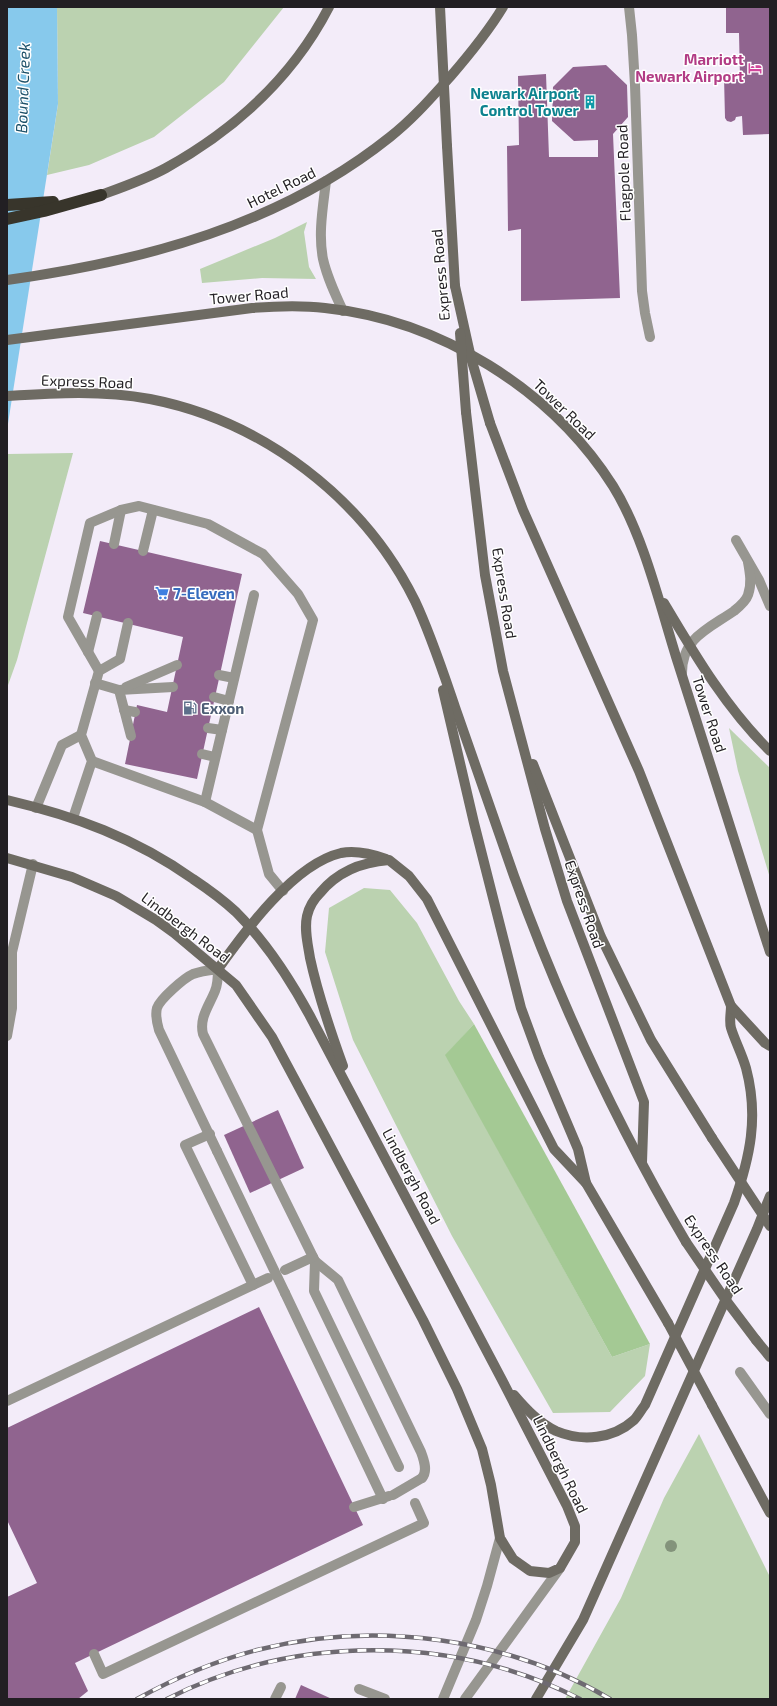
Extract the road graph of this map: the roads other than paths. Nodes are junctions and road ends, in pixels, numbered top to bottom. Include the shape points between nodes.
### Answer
1 (329, 7) edge
2 (440, 7) edge
3 (503, 7) edge
4 (629, 7) edge
5 (326, 181) junction
6 (101, 195) junction
7 (7, 205) edge
8 (7, 219) edge
9 (7, 280) edge
10 (455, 286) junction
11 (343, 311) junction
12 (650, 337) dead end
13 (7, 340) edge
14 (7, 396) edge
15 (121, 510) junction
16 (153, 510) junction
17 (736, 540) dead end
18 (114, 544) dead end
19 (143, 551) dead end
20 (748, 562) junction
21 (655, 590) junction
22 (254, 595) dead end
23 (770, 606) edge
24 (97, 616) dead end
25 (128, 623) dead end
26 (432, 642) junction
27 (689, 646) junction
28 (88, 652) junction
29 (177, 665) dead end
30 (99, 671) junction
31 (682, 673) junction
32 (219, 675) dead end
33 (234, 678) junction
34 (96, 683) junction
35 (172, 687) dead end
36 (119, 690) junction
37 (214, 697) dead end
38 (229, 701) junction
39 (124, 710) junction
40 (136, 712) dead end
41 (516, 720) junction
42 (208, 728) dead end
43 (222, 730) junction
44 (81, 735) junction
45 (130, 736) dead end
46 (770, 751) edge
47 (202, 754) dead end
48 (215, 757) junction
49 (92, 761) junction
50 (7, 800) edge
51 (205, 802) junction
52 (36, 808) junction
53 (73, 818) junction
54 (257, 830) junction
55 (7, 858) edge
56 (390, 860) junction
57 (33, 864) junction
58 (283, 891) junction
59 (250, 926) junction
60 (770, 952) edge
61 (10, 968) edge
62 (218, 969) junction
63 (731, 1006) junction
64 (7, 1036) edge
65 (770, 1046) edge
66 (354, 1098) junction
67 (210, 1134) junction
68 (642, 1162) junction
69 (586, 1183) junction
70 (770, 1196) edge
71 (770, 1226) edge
72 (314, 1259) junction
73 (285, 1270) dead end
74 (268, 1278) dead end
75 (253, 1285) junction
76 (770, 1357) edge
77 (740, 1372) dead end
78 (501, 1378) junction
79 (7, 1401) edge
80 (770, 1414) edge
81 (399, 1467) dead end
82 (383, 1499) junction
83 (415, 1504) dead end
84 (354, 1507) dead end
85 (770, 1513) edge
86 (500, 1538) junction
87 (560, 1568) junction
88 (94, 1654) dead end
89 (281, 1686) dead end
90 (359, 1689) dead end
91 (275, 1699) edge
92 (385, 1699) edge
93 (443, 1699) edge
94 (466, 1699) edge
95 (536, 1699) edge

1 - 6 street via 297,58 247,112 210,141 166,168
2 - 10 street, Express Road, bridge
3 - 5 street, Hotel Road via 469,55 423,107 391,136
4 - 12 lane, Flagpole Road via 636,85 642,291
5 - 9 street, Hotel Road via 249,220 207,236 141,255
5 - 11 lane via 321,238 323,259
6 - 7 highway
6 - 8 highway
10 - 41 street, Express Road, bridge via 466,412 486,582
10 - 63 street, bridge via 471,358 490,423 523,510 639,771
11 - 13 street, Tower Road via 300,306 264,307
11 - 21 street, Tower Road via 394,323 457,346 502,374 540,403 590,455 613,488 633,526
14 - 26 street, Express Road via 103,393 148,399 192,409 236,427 275,448 294,460 348,506 378,542 414,600
15 - 16 lane via 139,506
15 - 18 lane
15 - 28 lane via 90,523 68,617
16 - 19 lane
16 - 54 lane via 208,524 263,554 298,594 313,620
17 - 20 lane
20 - 23 lane
20 - 27 lane via 748,596 739,607 703,632
21 - 27 street
21 - 31 street, Tower Road
22 - 33 lane
24 - 28 lane
25 - 30 lane via 120,659
26 - 68 street, Express Road via 546,960 582,1045
26 - 69 street via 516,993 530,1034 578,1148
27 - 31 lane via 682,661
27 - 46 street via 734,711
28 - 30 lane
29 - 36 lane
30 - 34 lane
31 - 60 street, Tower Road
32 - 33 lane
33 - 38 lane
34 - 36 lane
34 - 44 lane
35 - 36 lane
36 - 39 lane
37 - 38 lane
38 - 43 lane
39 - 40 lane
39 - 45 lane
41 - 68 street, Express Road via 567,901 644,1102
41 - 71 street, bridge via 601,937 651,1040
42 - 43 lane
43 - 48 lane
44 - 49 lane
44 - 52 lane via 62,745
47 - 48 lane
48 - 51 lane
49 - 51 lane
49 - 53 lane
50 - 52 street, Lindbergh Road
51 - 54 lane
52 - 53 street, Lindbergh Road
53 - 59 street, Lindbergh Road via 125,838 167,861 223,900
54 - 58 lane via 269,874
55 - 57 street, Lindbergh Road
56 - 58 street via 364,853 342,853 319,862
56 - 66 street via 357,866 337,877 318,895 307,915 306,939 317,990
56 - 69 street via 409,876 427,899 554,1149
57 - 61 lane
57 - 62 street, Lindbergh Road via 116,896 190,945
58 - 59 street
59 - 62 street
59 - 66 street, Lindbergh Road via 298,994
61 - 64 lane via 12,1008
62 - 67 lane via 193,974 184,980 160,1003 156,1015 159,1030
62 - 72 lane via 216,990 205,1010 201,1027 203,1034
62 - 86 street, Lindbergh Road via 236,985 282,1056 423,1320 457,1389 482,1449
63 - 65 street
63 - 78 street via 731,1026 746,1068 753,1102 752,1135 748,1156 734,1204 645,1405 635,1419 615,1433 591,1437 567,1435 534,1416
66 - 78 street, Lindbergh Road
67 - 75 lane via 185,1145
67 - 82 lane, bridge
68 - 76 street, Express Road, bridge via 686,1242 725,1299
69 - 85 street, bridge via 668,1323
70 - 95 street via 583,1620
72 - 73 lane
72 - 81 lane via 314,1291
72 - 82 lane, bridge via 338,1280 421,1452 425,1475
74 - 75 lane
75 - 79 lane
77 - 80 lane
78 - 87 street, Lindbergh Road via 575,1526 575,1542
82 - 84 lane
83 - 88 lane via 424,1523 103,1674
86 - 87 street, Lindbergh Road via 513,1559 530,1571 550,1573
86 - 93 lane via 476,1620
87 - 94 lane
89 - 91 lane
90 - 92 lane

